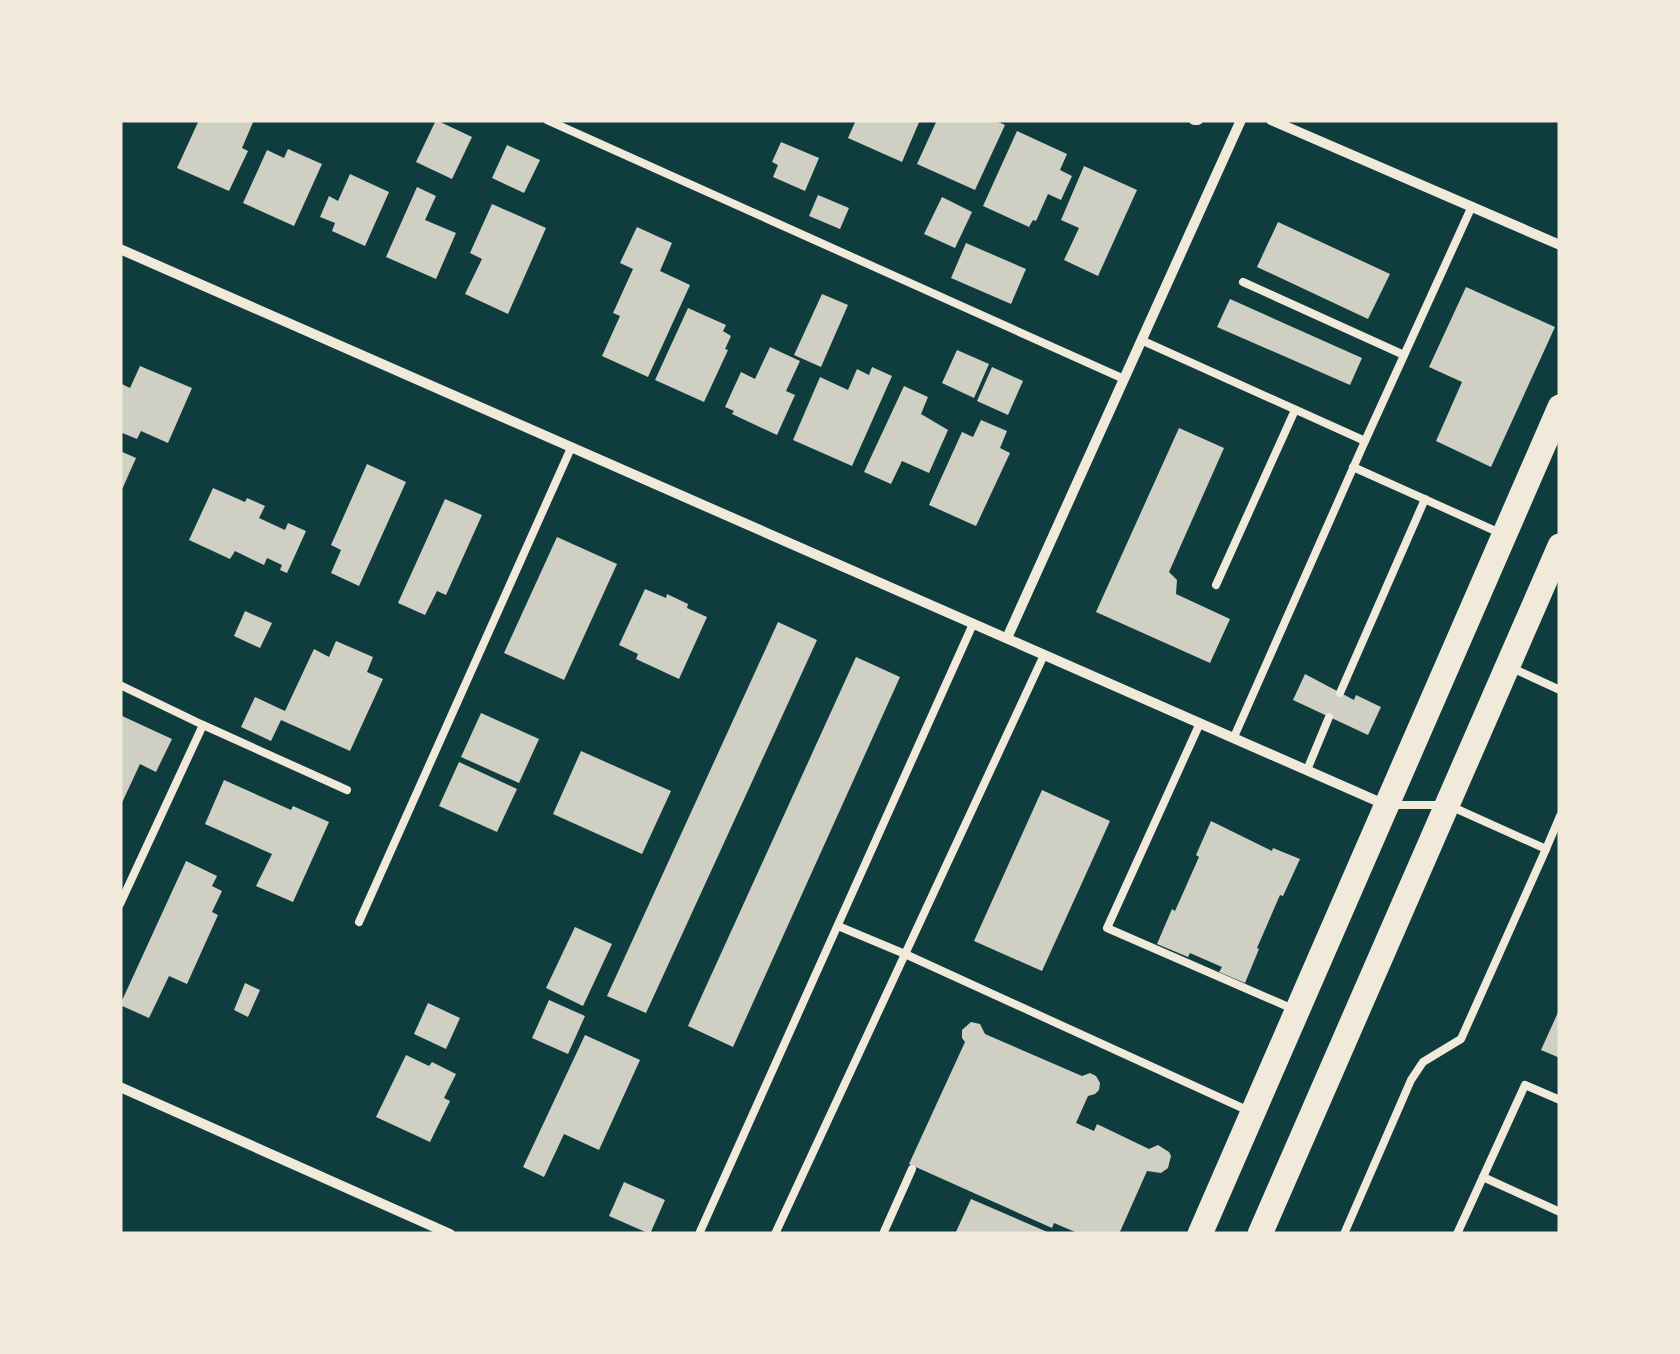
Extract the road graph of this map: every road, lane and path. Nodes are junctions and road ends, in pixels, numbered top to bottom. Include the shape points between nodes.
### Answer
1 (548, 120) edge
2 (1240, 120) edge
3 (1271, 120) edge
4 (1472, 206) junction
5 (1560, 244) edge
6 (120, 250) edge
7 (1243, 282) dead end
8 (1141, 340) junction
9 (1404, 355) junction
10 (1124, 379) junction
11 (1560, 408) edge
12 (1294, 410) junction
13 (1365, 442) junction
14 (571, 448) junction
15 (1353, 467) junction
16 (1425, 499) junction
17 (1504, 534) junction
18 (1559, 550) edge
19 (1216, 585) dead end
20 (972, 624) junction
21 (1008, 638) junction
22 (1044, 655) junction
23 (1508, 666) junction
24 (120, 685) edge
25 (1560, 690) edge
26 (1340, 694) dead end
27 (1329, 717) dead end
28 (1200, 723) junction
29 (203, 725) junction
30 (1234, 738) junction
31 (1307, 770) junction
32 (348, 790) dead end
33 (1386, 805) junction
34 (1448, 805) junction
35 (1560, 816) edge
36 (1546, 849) junction
37 (120, 904) edge
38 (359, 922) dead end
39 (838, 926) junction
40 (905, 954) junction
41 (1297, 1011) junction
42 (120, 1088) edge
43 (1560, 1100) edge
44 (1253, 1113) junction
45 (912, 1170) dead end
46 (1483, 1177) junction
47 (1560, 1212) edge
48 (450, 1234) edge
49 (699, 1234) edge
50 (775, 1234) edge
51 (883, 1234) edge
52 (1200, 1234) edge
53 (1260, 1234) edge
54 (1344, 1234) edge
55 (1457, 1234) edge

1 - 10 lane
2 - 8 street
3 - 4 street
4 - 5 street
4 - 9 lane
6 - 14 street
7 - 9 lane
8 - 10 street
8 - 12 lane
9 - 13 lane
10 - 21 street
11 - 17 main road
12 - 13 lane
12 - 19 lane
13 - 15 lane
14 - 20 street
14 - 38 lane
15 - 16 lane
15 - 30 lane
16 - 17 lane
16 - 26 lane
17 - 33 main road
18 - 23 main road
20 - 21 street
20 - 39 lane
21 - 22 street
22 - 28 street
22 - 40 lane
23 - 25 lane
23 - 34 main road
24 - 29 lane
27 - 31 lane
28 - 30 street
28 - 41 lane via 1107,928
29 - 32 lane
29 - 37 lane
30 - 31 street
31 - 33 street
33 - 34 lane
33 - 41 main road
34 - 36 lane
34 - 53 main road
35 - 36 lane
36 - 54 lane via 1461,1039 1422,1062 1411,1080
39 - 40 lane
39 - 49 lane
40 - 44 lane
40 - 50 lane
41 - 44 main road
42 - 48 street
43 - 46 lane via 1525,1084
44 - 52 main road
45 - 51 lane
46 - 47 lane
46 - 55 lane

